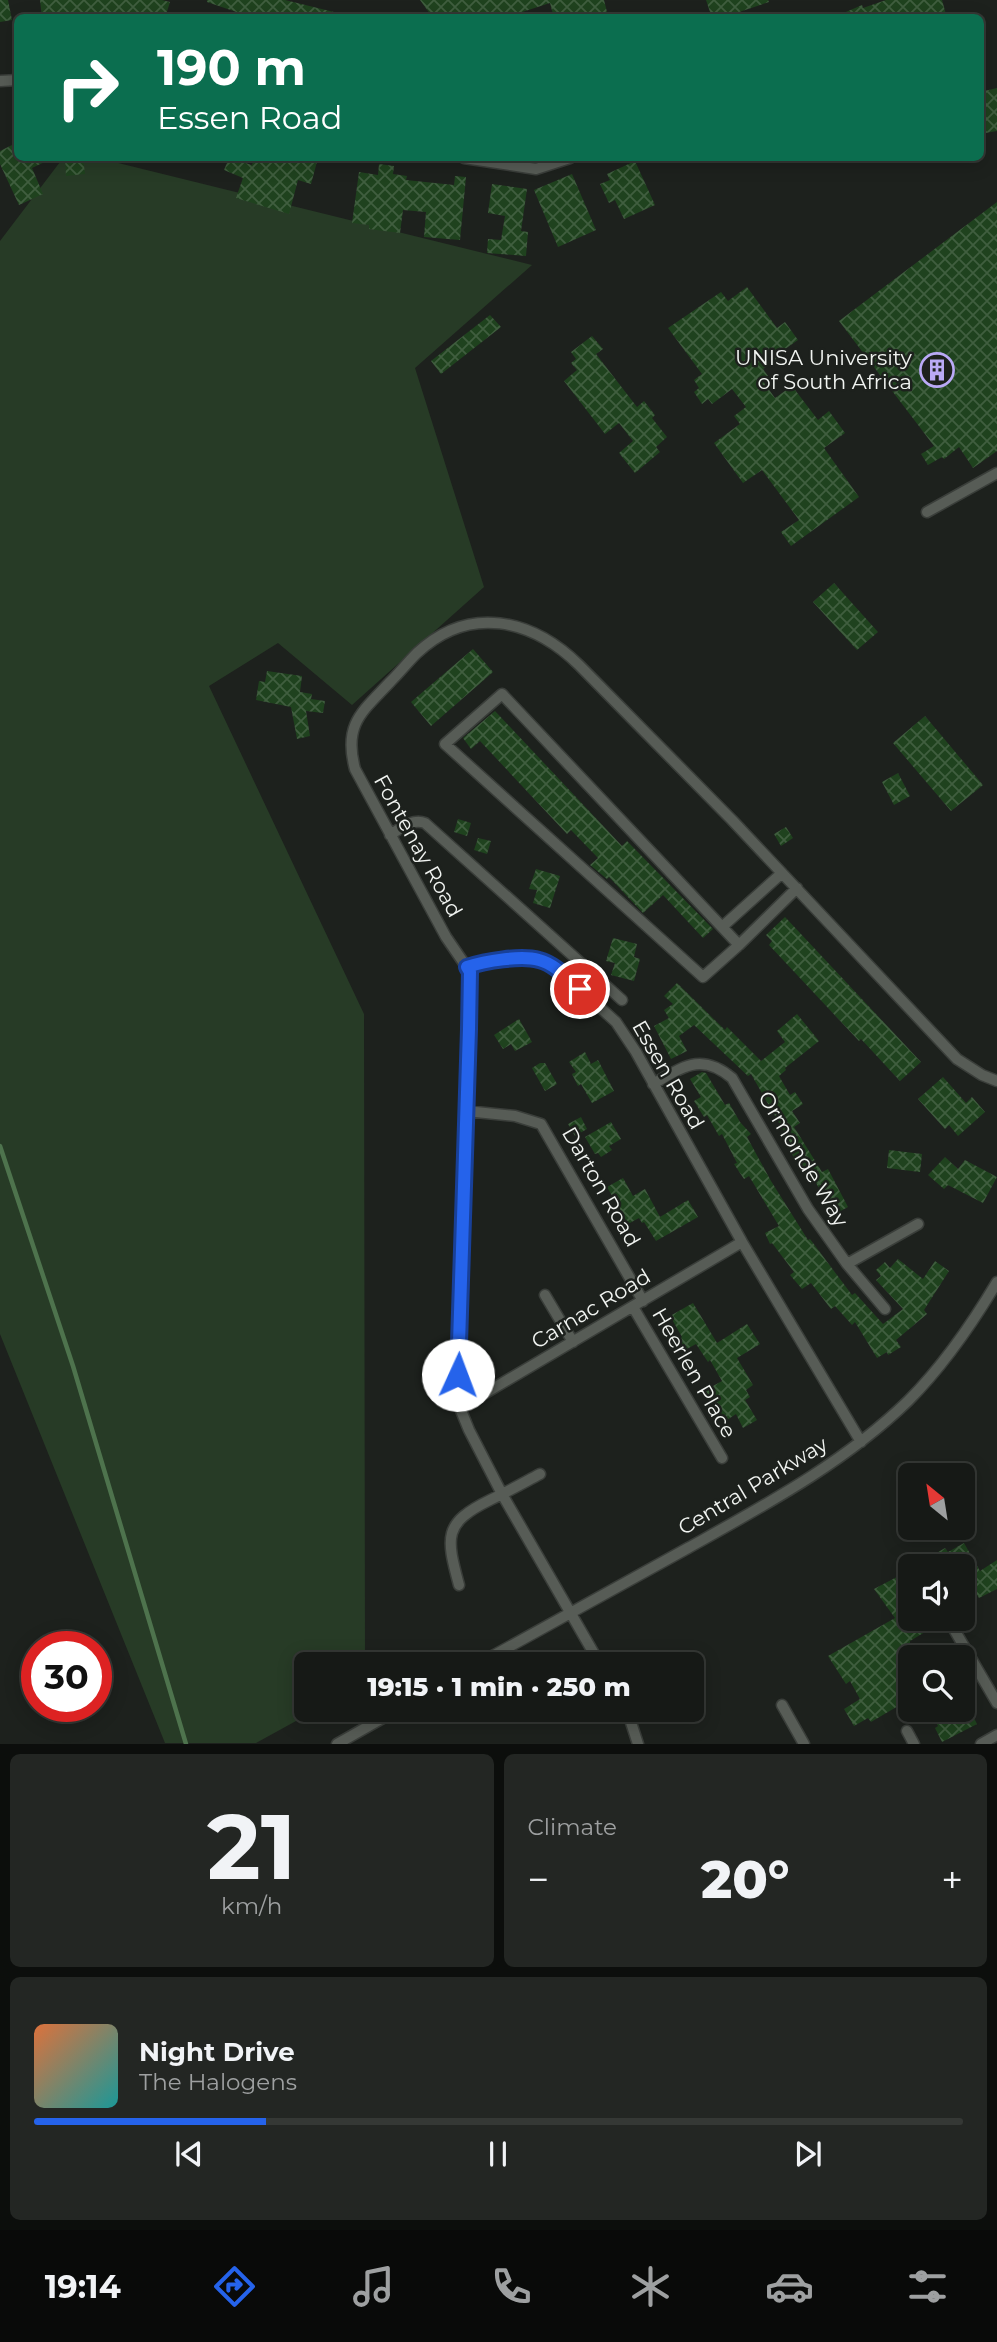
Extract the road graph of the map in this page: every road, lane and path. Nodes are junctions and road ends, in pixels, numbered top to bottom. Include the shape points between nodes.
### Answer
1 (484, 161) edge
2 (561, 161) edge
3 (997, 472) edge
4 (927, 512) dead end
5 (390, 835) junction
6 (782, 873) junction
7 (797, 888) junction
8 (722, 927) junction
9 (739, 946) junction
10 (467, 967) junction
11 (622, 1000) dead end
12 (997, 1081) edge
13 (653, 1084) junction
14 (466, 1111) junction
15 (918, 1224) dead end
16 (742, 1242) junction
17 (847, 1265) junction
18 (997, 1282) edge
19 (545, 1295) dead end
20 (643, 1301) junction
21 (633, 1307) junction
22 (885, 1309) dead end
23 (573, 1342) junction
24 (460, 1408) junction
25 (861, 1442) junction
26 (722, 1458) dead end
27 (540, 1474) dead end
28 (502, 1494) junction
29 (459, 1585) dead end
30 (569, 1613) junction
31 (955, 1631) edge
32 (499, 1652) edge
33 (593, 1652) edge
34 (997, 1703) edge
35 (782, 1705) dead end
36 (376, 1722) edge
37 (632, 1722) edge
38 (907, 1731) dead end
39 (997, 1735) edge
40 (337, 1744) edge
41 (638, 1744) edge
42 (804, 1744) edge
43 (914, 1744) edge
44 (981, 1744) edge

1 - 2 street via 536,169
3 - 4 street
5 - 6 street, Fontenay Road via 350,751 358,718 435,639 468,625 509,623 561,647
5 - 10 street, Fontenay Road
5 - 11 street via 410,823 425,822
6 - 7 street
6 - 8 street
7 - 9 street
7 - 12 street via 957,1059
8 - 9 street
8 - 9 street via 502,694 445,744 703,976
10 - 13 street, Essen Road via 482,961 532,959 561,972 615,1022
10 - 14 street
13 - 16 street, Essen Road
13 - 17 street, Ormonde Way via 697,1063 715,1066 732,1078 808,1209
14 - 20 street, Darton Road via 516,1116 547,1130
14 - 24 street
15 - 17 street
16 - 20 street, Carnac Road
16 - 25 street, Essen Road
17 - 22 street, Ormonde Way
18 - 25 street, Central Parkway via 934,1372
19 - 23 street
20 - 21 street, Carnac Road
21 - 23 street, Carnac Road
21 - 26 street, Heerlen Place
23 - 24 street, Carnac Road
24 - 28 street
25 - 30 street, Central Parkway via 758,1509
27 - 28 street
28 - 29 street via 469,1511 454,1527 452,1556
28 - 30 street
30 - 32 street, Central Parkway
30 - 33 street
31 - 34 street
35 - 42 street
36 - 40 street
37 - 41 street
38 - 43 street
39 - 44 street

